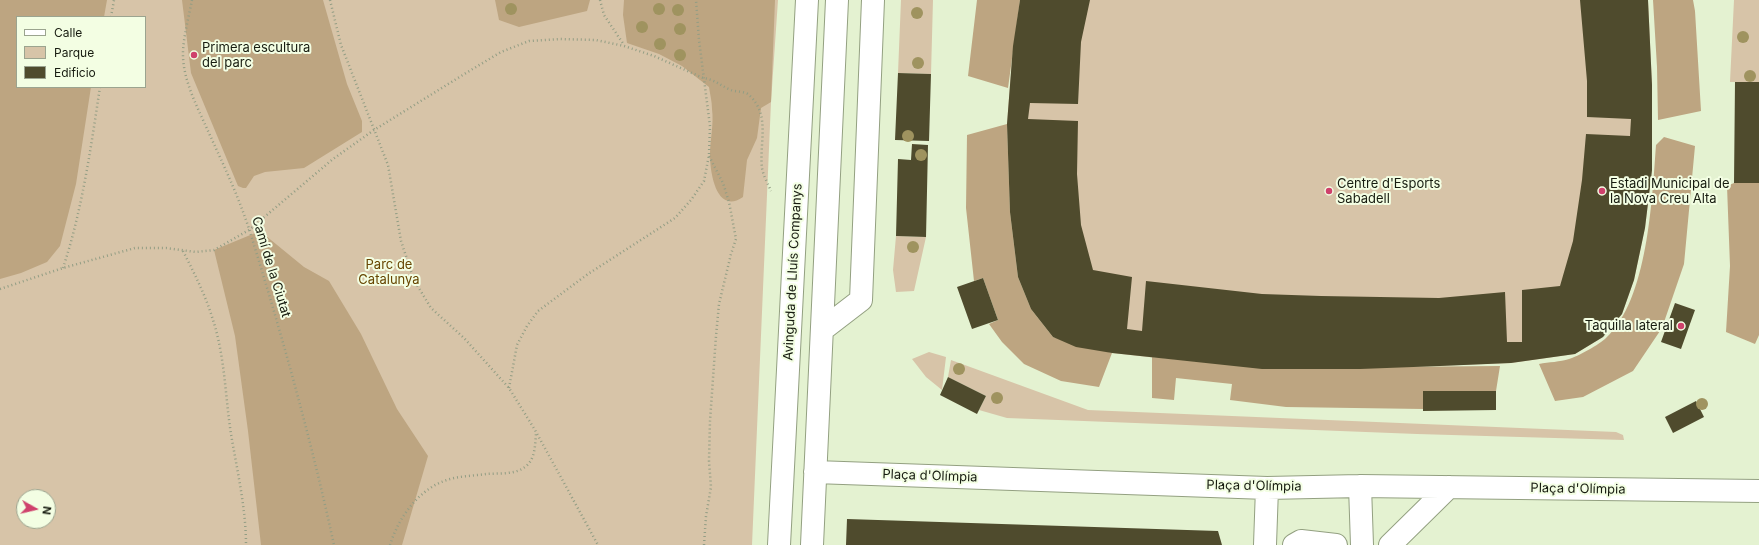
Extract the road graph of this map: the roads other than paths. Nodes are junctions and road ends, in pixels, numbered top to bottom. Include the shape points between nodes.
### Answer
1 (808, 0) edge
2 (837, 0) edge
3 (874, 0) edge
4 (822, 330) junction
5 (785, 414) junction
6 (815, 472) junction
7 (1360, 486) junction
8 (1267, 488) junction
9 (1449, 488) junction
10 (1759, 491) edge
11 (779, 545) edge
12 (812, 545) edge
13 (1265, 545) edge
14 (1294, 545) edge
15 (1336, 545) edge
16 (1362, 545) edge
17 (1390, 545) edge

1 - 5 street, Avinguda de Lluís Companys
2 - 4 street
3 - 4 street via 861,300
4 - 6 street
5 - 6 street
5 - 11 street, Avinguda de Lluís Companys
6 - 8 street, Plaça d'Olímpia
6 - 12 street
7 - 8 street, Plaça d'Olímpia
7 - 9 street, Plaça d'Olímpia
7 - 16 street
8 - 13 street
9 - 10 street, Plaça d'Olímpia
9 - 17 street
14 - 15 street via 1301,541

